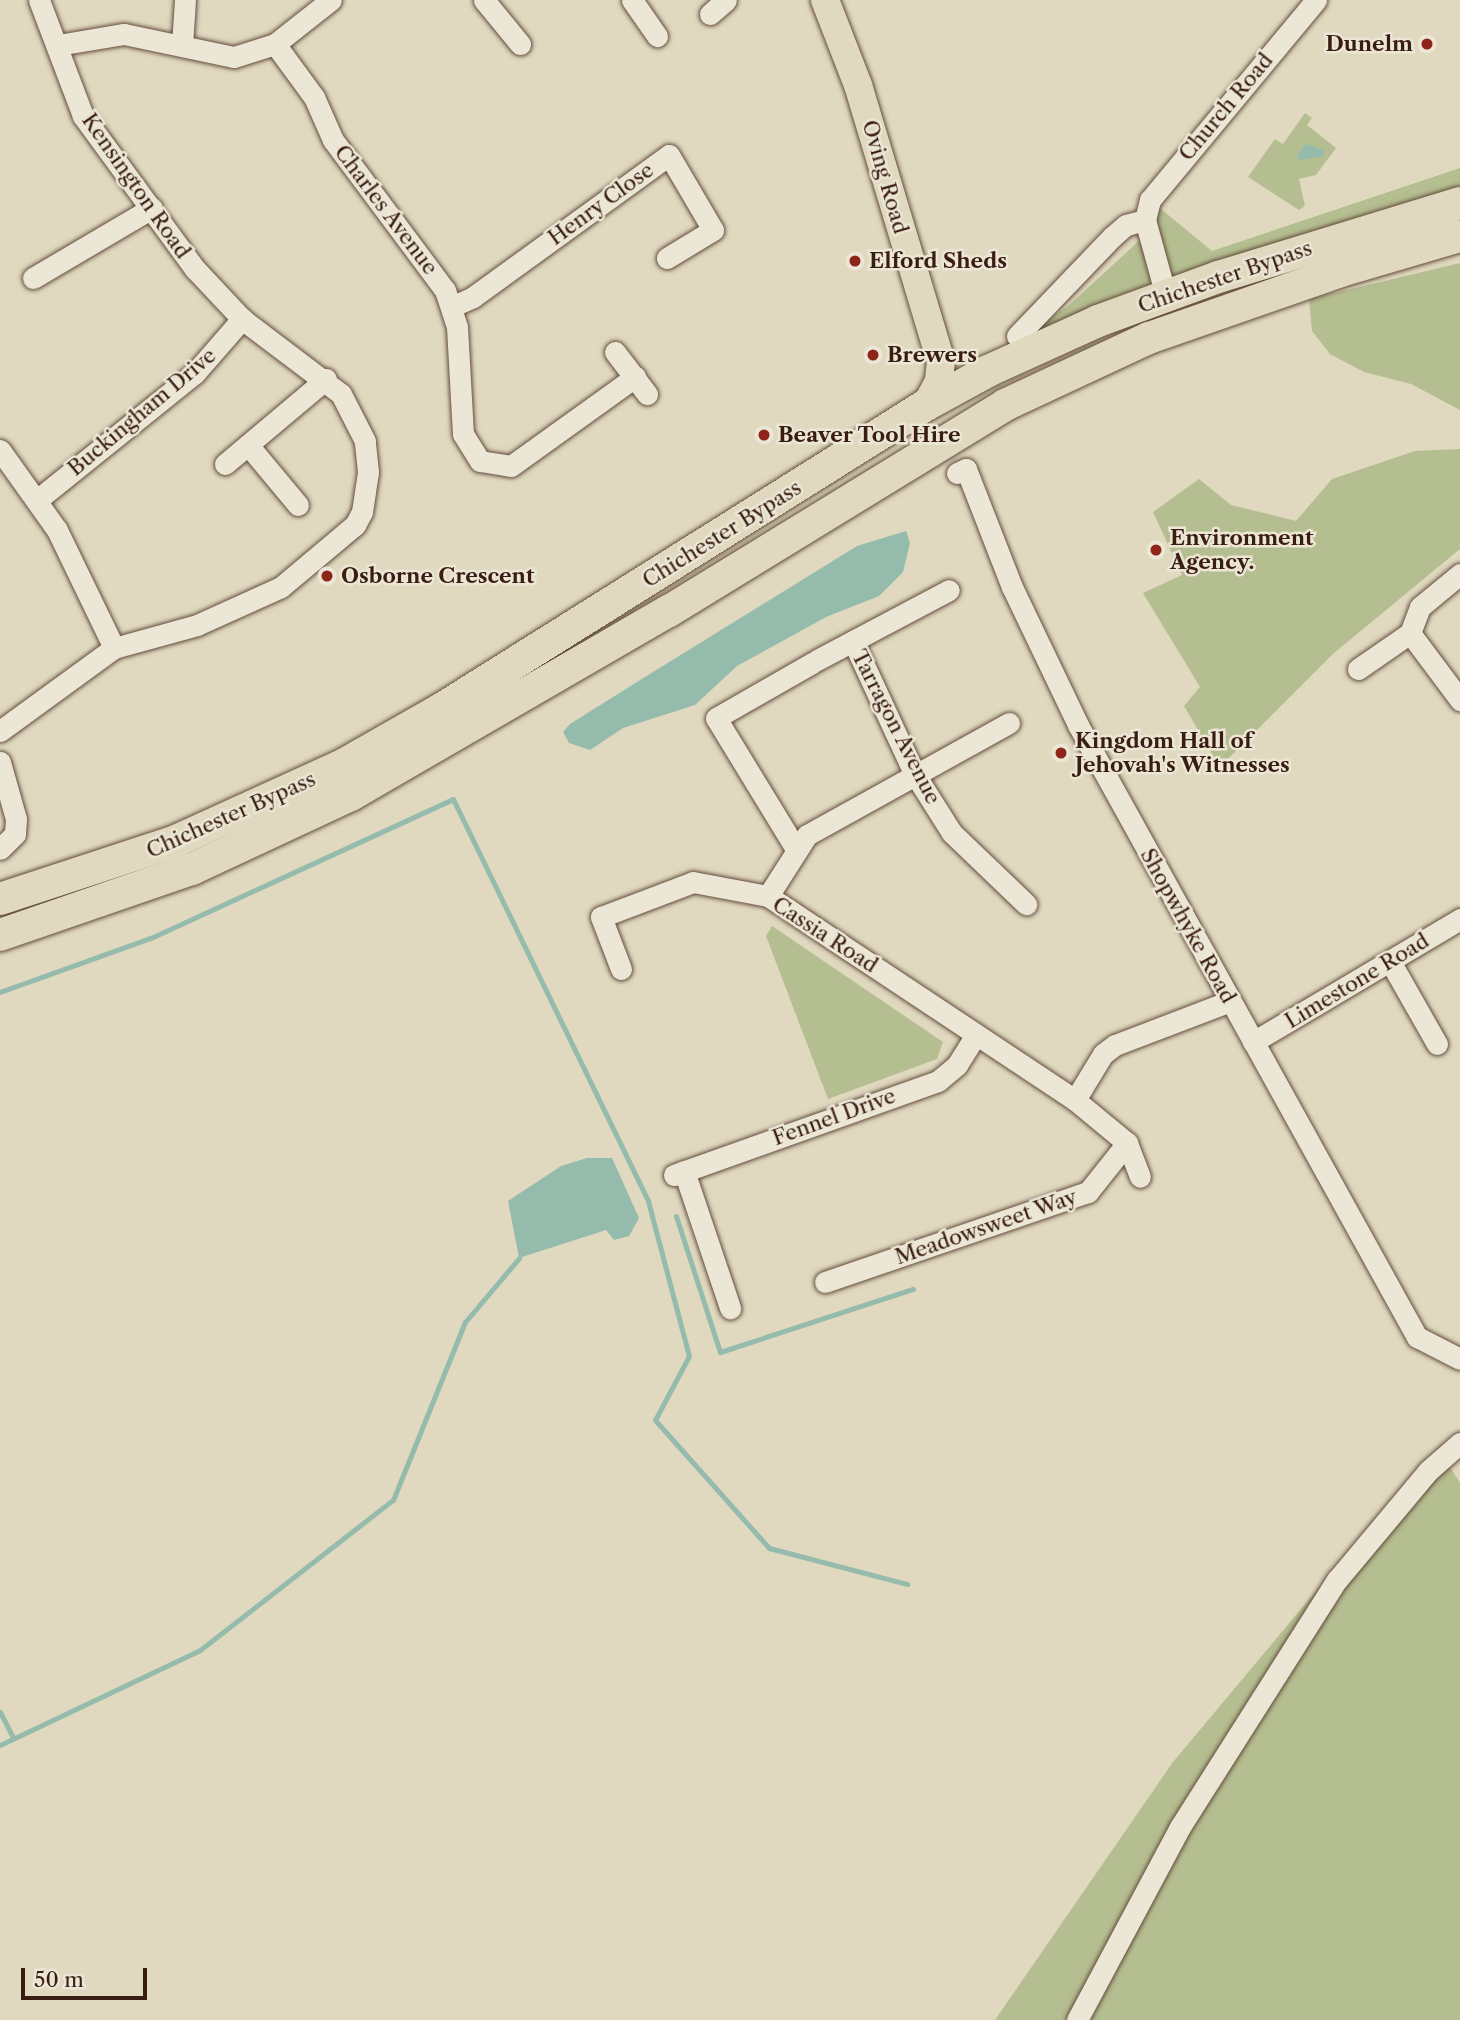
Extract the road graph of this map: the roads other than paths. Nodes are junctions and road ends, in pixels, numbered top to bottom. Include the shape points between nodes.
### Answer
1 (39, 0) edge
2 (185, 0) edge
3 (331, 0) edge
4 (484, 0) edge
5 (632, 0) edge
6 (825, 0) edge
7 (1316, 0) edge
8 (657, 36) dead end
9 (275, 44) junction
10 (520, 44) dead end
11 (182, 45) junction
12 (58, 46) junction
13 (1460, 203) edge
14 (152, 208) junction
15 (1145, 220) junction
16 (1460, 236) edge
17 (667, 258) dead end
18 (33, 278) dead end
19 (1166, 296) junction
20 (451, 307) junction
21 (242, 319) junction
22 (1017, 337) dead end
23 (615, 352) dead end
24 (940, 356) junction
25 (988, 372) junction
26 (326, 379) junction
27 (926, 405) junction
28 (248, 445) junction
29 (0, 450) edge
30 (225, 464) dead end
31 (957, 473) dead end
32 (37, 500) junction
33 (298, 505) dead end
34 (1460, 574) edge
35 (949, 590) dead end
36 (1410, 633) junction
37 (853, 641) junction
38 (114, 648) junction
39 (1358, 669) dead end
40 (1460, 700) edge
41 (1009, 723) dead end
42 (0, 731) edge
43 (0, 762) edge
44 (915, 774) junction
45 (0, 849) edge
46 (796, 849) junction
47 (768, 897) junction
48 (0, 900) edge
49 (1026, 904) dead end
50 (1460, 919) edge
51 (0, 935) edge
52 (1391, 963) junction
53 (621, 969) dead end
54 (1230, 1001) junction
55 (976, 1035) junction
56 (1253, 1042) junction
57 (1437, 1044) dead end
58 (1074, 1100) junction
59 (1127, 1143) junction
60 (1140, 1177) dead end
61 (825, 1282) dead end
62 (730, 1308) dead end
63 (1460, 1359) edge
64 (1460, 1443) edge
65 (1077, 2020) edge

1 - 12 street, Kensington Road
2 - 11 street
3 - 9 street
4 - 10 street
5 - 8 street
6 - 24 main road, Oving Road via 858,85
7 - 15 street, Church Road via 1150,200
9 - 11 street via 234,57
9 - 20 street, Charles Avenue via 314,97 341,151 438,278
11 - 12 street via 124,34
12 - 14 street, Kensington Road via 83,116
13 - 19 highway, Chichester Bypass
14 - 18 street
14 - 21 street, Kensington Road via 195,269
15 - 19 street
15 - 22 street via 1126,225 1112,237
16 - 51 highway, Chichester Bypass via 1341,271 1149,338 1005,405 658,618 351,795 192,869
17 - 20 street, Henry Close via 712,230 669,155 473,297
19 - 25 highway, Chichester Bypass
20 - 23 street, Charles Avenue via 459,346 463,434 480,461 489,465 511,467 641,386
21 - 26 street
21 - 32 street, Buckingham Drive via 195,373
24 - 25 main road via 957,369
24 - 27 main road, Oving Road via 942,374
25 - 27 highway, Chichester Bypass
26 - 28 street
26 - 38 street via 350,408 365,441 368,472 362,512 355,525 281,587 197,625
27 - 48 highway, Chichester Bypass via 443,708 343,765 176,841
28 - 30 street
28 - 33 street
29 - 32 street
31 - 54 street, Shopwhyke Road via 966,468 1046,662
32 - 38 street via 76,567
34 - 36 street via 1420,607
35 - 37 street
36 - 39 street
36 - 40 street
37 - 44 street, Tarragon Avenue
37 - 46 street via 716,718
38 - 42 street
41 - 44 street
43 - 45 street via 16,819 15,834
44 - 46 street via 807,835
44 - 49 street, Tarragon Avenue via 952,834
46 - 47 street
47 - 53 street, Cassia Road via 693,883 601,918
47 - 55 street, Cassia Road
50 - 52 street, Limestone Road
52 - 56 street, Limestone Road
52 - 57 street
54 - 56 street, Shopwhyke Road
54 - 58 street via 1115,1045 1103,1054
55 - 58 street, Cassia Road
55 - 62 street, Fennel Drive via 957,1065 938,1081 679,1173
56 - 63 street, Shopwhyke Road via 1417,1337
58 - 59 street, Cassia Road
59 - 60 street
59 - 61 street, Meadowsweet Way via 1088,1192
64 - 65 street via 1428,1471 1337,1580 1180,1827

